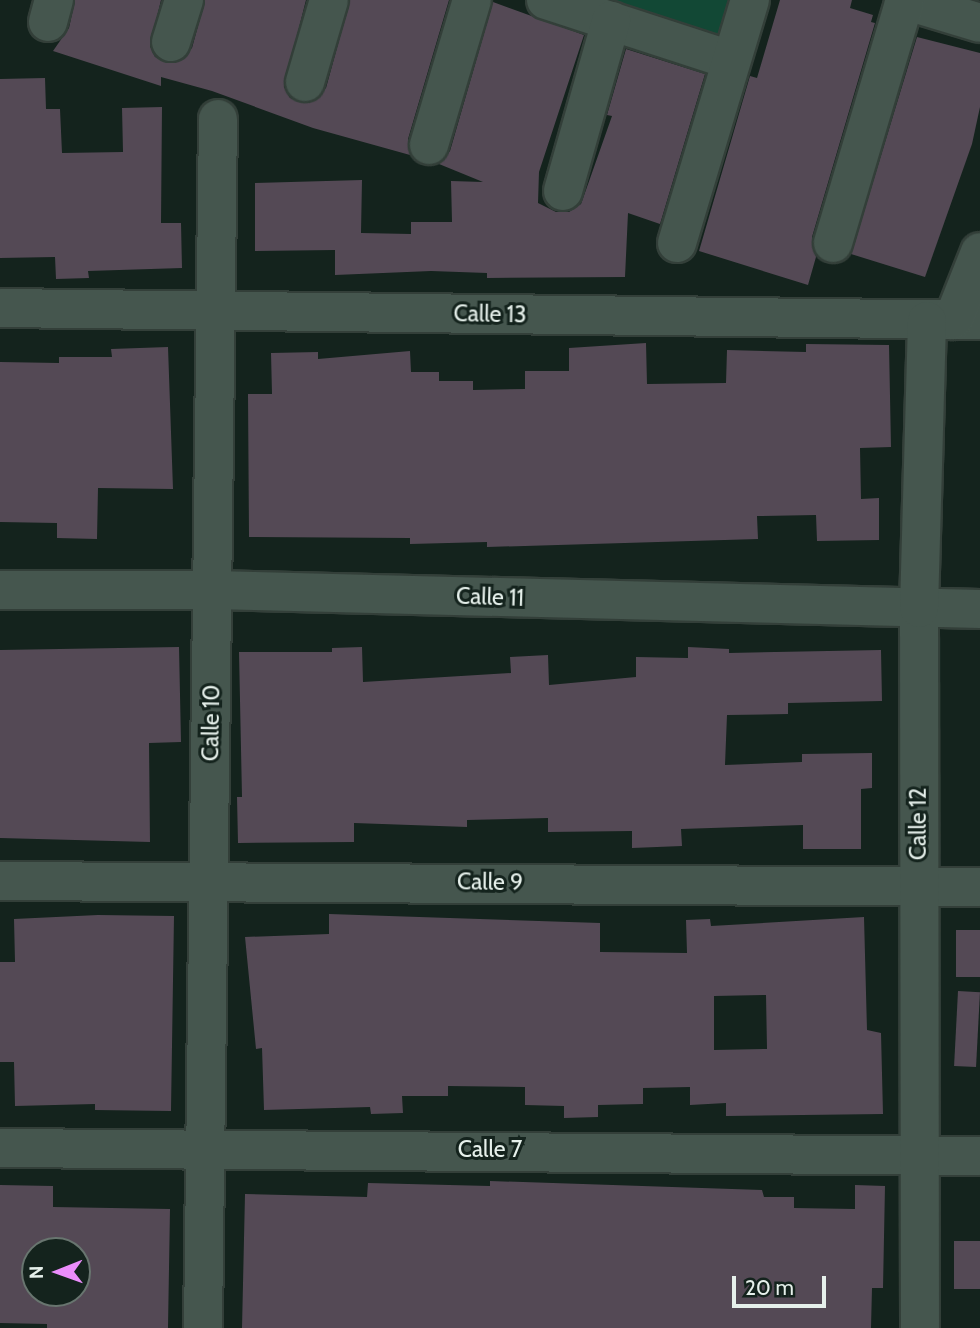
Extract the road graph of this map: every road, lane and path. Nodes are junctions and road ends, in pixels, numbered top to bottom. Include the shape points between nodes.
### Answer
1 (184, 0) edge
2 (330, 0) edge
3 (472, 0) edge
4 (546, 0) edge
5 (750, 0) edge
6 (905, 0) edge
7 (611, 22) junction
8 (980, 23) edge
9 (171, 42) dead end
10 (731, 60) junction
11 (305, 82) dead end
12 (218, 119) dead end
13 (429, 145) dead end
14 (563, 191) dead end
15 (677, 243) dead end
16 (833, 243) dead end
17 (980, 252) edge
18 (0, 308) edge
19 (219, 309) junction
20 (953, 320) edge
21 (0, 590) edge
22 (214, 590) junction
23 (919, 608) junction
24 (980, 609) edge
25 (208, 879) junction
26 (0, 881) edge
27 (918, 887) junction
28 (980, 887) edge
29 (207, 1147) junction
30 (0, 1149) edge
31 (922, 1153) junction
32 (980, 1156) edge
33 (204, 1328) edge
34 (920, 1328) edge

1 - 9 street
2 - 11 street
3 - 13 street
4 - 7 street
5 - 10 street
6 - 8 street
6 - 16 street
7 - 10 street
7 - 14 street
10 - 15 street
12 - 19 street, Calle 10
17 - 20 street
18 - 19 street, Calle 13
19 - 20 street, Calle 13
19 - 22 street, Calle 10
20 - 23 street, Calle 12
21 - 22 street, Calle 11
22 - 23 street, Calle 11
22 - 25 street, Calle 10
23 - 24 street, Calle 11
23 - 27 street, Calle 12
25 - 26 street, Calle 9
25 - 27 street, Calle 9
25 - 29 street, Calle 10
27 - 28 street, Calle 9
27 - 31 street, Calle 12
29 - 30 street, Calle 7
29 - 31 street, Calle 7
29 - 33 street, Calle 10
31 - 32 street, Calle 7
31 - 34 street, Calle 12

